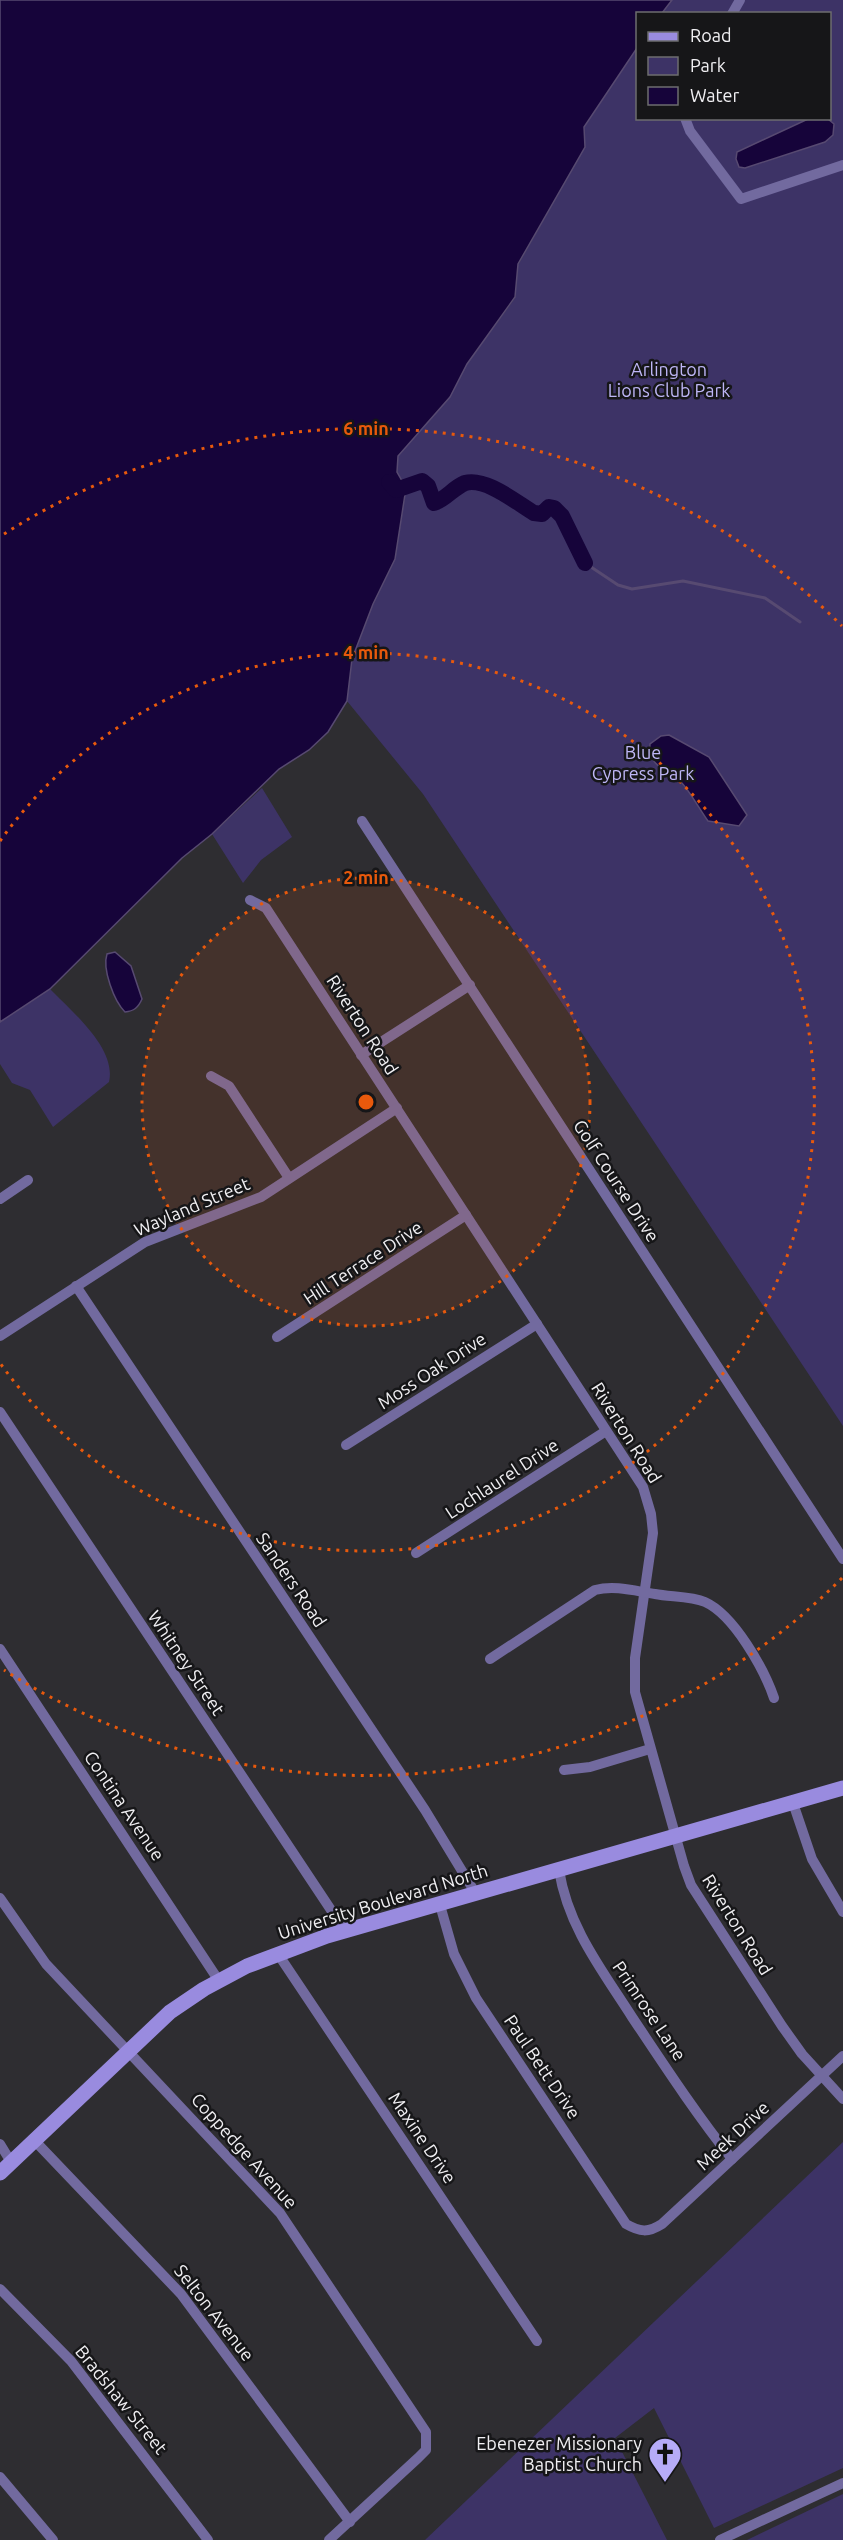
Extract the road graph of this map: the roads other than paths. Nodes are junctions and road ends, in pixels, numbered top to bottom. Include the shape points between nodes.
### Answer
1 (686, 120) edge
2 (843, 165) edge
3 (362, 821) dead end
4 (250, 900) dead end
5 (470, 985) junction
6 (361, 1055) junction
7 (211, 1076) dead end
8 (397, 1108) junction
9 (289, 1178) junction
10 (28, 1180) dead end
11 (0, 1199) edge
12 (466, 1215) junction
13 (76, 1286) junction
14 (537, 1324) junction
15 (1, 1334) edge
16 (277, 1337) dead end
17 (0, 1412) edge
18 (606, 1431) junction
19 (346, 1445) dead end
20 (416, 1554) dead end
21 (843, 1559) edge
22 (645, 1592) junction
23 (0, 1649) edge
24 (490, 1659) dead end
25 (774, 1698) dead end
26 (650, 1749) junction
27 (564, 1770) dead end
28 (843, 1788) edge
29 (793, 1803) junction
30 (676, 1836) junction
31 (559, 1870) junction
32 (476, 1894) junction
33 (0, 1898) edge
34 (440, 1905) junction
35 (843, 1912) edge
36 (345, 1931) junction
37 (278, 1954) junction
38 (219, 1981) junction
39 (128, 2050) junction
40 (843, 2056) edge
41 (822, 2076) junction
42 (843, 2099) edge
43 (34, 2140) junction
44 (0, 2144) edge
45 (732, 2159) junction
46 (6, 2167) edge
47 (641, 2231) joint
48 (0, 2289) edge
49 (537, 2341) dead end
50 (0, 2477) edge
51 (843, 2483) edge
52 (350, 2522) junction
53 (53, 2540) edge
54 (208, 2540) edge
55 (329, 2540) edge
56 (720, 2540) edge

1 - 2 street via 741,199
3 - 5 street, Golf Course Drive
4 - 6 street, Riverton Road via 266,908
5 - 6 street
5 - 21 street, Golf Course Drive
6 - 8 street, Riverton Road
7 - 9 street via 229,1086
8 - 9 street, Wayland Street
8 - 12 street, Riverton Road
9 - 13 street, Wayland Street via 242,1206 145,1242
10 - 11 street
12 - 14 street, Riverton Road
12 - 16 street, Hill Terrace Drive
13 - 15 street, Wayland Street
13 - 32 street, Sanders Road via 425,1810
14 - 18 street, Riverton Road
14 - 19 street, Moss Oak Drive
17 - 36 street, Whitney Street
18 - 20 street, Lochlaurel Drive
18 - 22 street, Riverton Road via 639,1478 651,1514 652,1554
22 - 24 street via 606,1587 595,1590
22 - 25 street via 699,1600 718,1609 762,1671
22 - 26 street, Riverton Road via 634,1674
23 - 38 street, Contina Avenue
26 - 27 street via 590,1767
26 - 30 street, Riverton Road
28 - 29 street, University Boulevard North
29 - 30 street, University Boulevard North
29 - 35 street via 812,1858
30 - 31 street, University Boulevard North
30 - 41 street, Riverton Road via 691,1885 782,2026
31 - 32 street, University Boulevard North
31 - 45 street, Primrose Lane via 569,1909 588,1950
32 - 34 street, University Boulevard North
33 - 39 street, Coppedge Avenue via 46,1964
34 - 36 street, University Boulevard North
34 - 47 street, Paul Bett Drive via 454,1954 476,1998 626,2224
36 - 37 street, University Boulevard North
37 - 38 street, University Boulevard North
37 - 49 street, Maxine Drive
38 - 39 street, University Boulevard North via 170,2012
39 - 43 street, University Boulevard North
39 - 52 street, Coppedge Avenue via 280,2213 426,2432 426,2450
40 - 41 street, Meek Drive
41 - 42 street, Riverton Road
41 - 45 street, Meek Drive
43 - 46 street, University Boulevard North
43 - 52 street, Selton Avenue via 181,2294
44 - 46 street
45 - 47 street, Meek Drive via 662,2224 651,2231
48 - 54 street, Bradshaw Street via 71,2361
50 - 53 street
51 - 56 street
52 - 55 street

